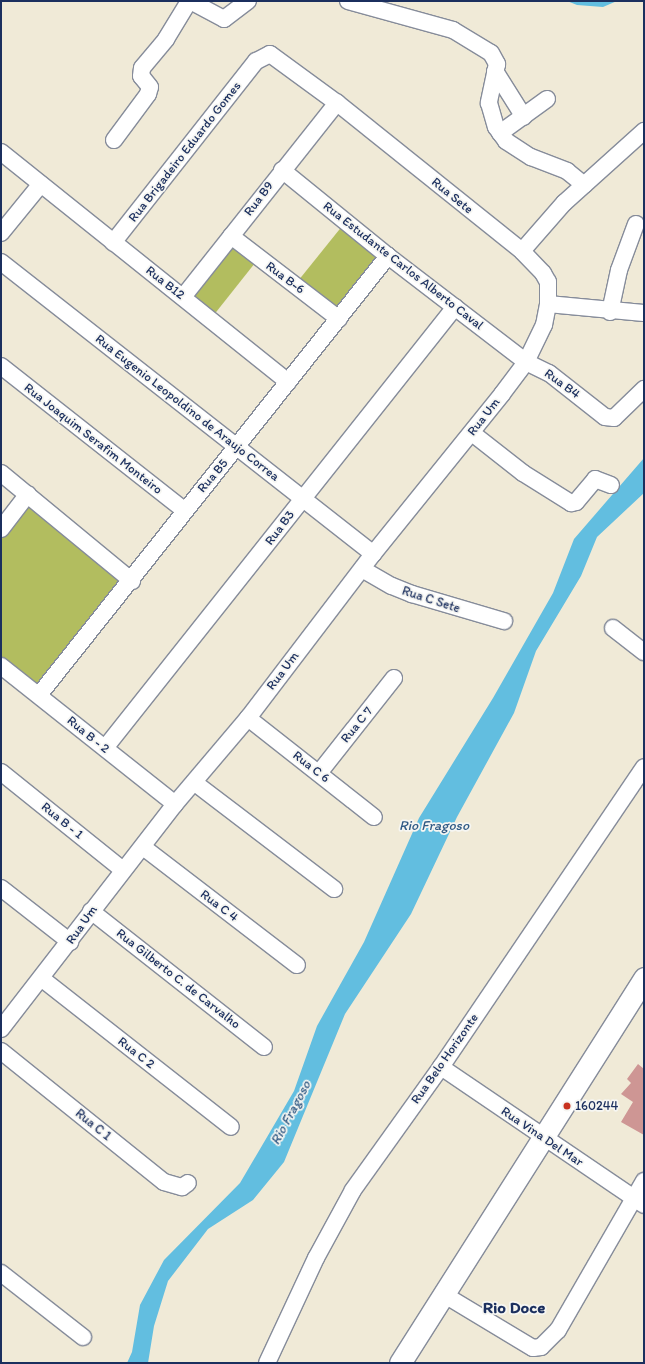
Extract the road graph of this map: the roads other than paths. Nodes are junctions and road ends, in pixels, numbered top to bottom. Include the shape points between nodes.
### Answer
1 (248, 1) edge
2 (348, 1) edge
3 (256, 61) joint
4 (495, 71) junction
5 (547, 98) dead end
6 (337, 103) junction
7 (524, 117) junction
8 (644, 131) edge
9 (500, 133) junction
10 (114, 140) dead end
11 (1, 152) edge
12 (282, 170) junction
13 (40, 184) junction
14 (584, 185) junction
15 (636, 224) dead end
16 (1, 233) edge
17 (231, 236) junction
18 (113, 243) junction
19 (522, 251) junction
20 (388, 256) junction
21 (1, 262) edge
22 (183, 297) junction
23 (548, 304) junction
24 (455, 307) junction
25 (610, 312) junction
26 (644, 313) edge
27 (340, 319) junction
28 (526, 362) junction
29 (1, 366) edge
30 (288, 382) junction
31 (644, 389) edge
32 (472, 433) junction
33 (237, 447) junction
34 (1, 473) edge
35 (612, 485) dead end
36 (28, 494) junction
37 (302, 499) junction
38 (185, 511) junction
39 (1, 529) edge
40 (373, 554) junction
41 (362, 569) junction
42 (132, 581) junction
43 (504, 621) dead end
44 (613, 628) dead end
45 (644, 652) edge
46 (1, 666) edge
47 (394, 678) dead end
48 (39, 695) junction
49 (248, 718) junction
50 (105, 748) junction
51 (644, 767) edge
52 (1, 772) edge
53 (319, 772) junction
54 (195, 783) junction
55 (175, 804) junction
56 (374, 817) dead end
57 (142, 847) junction
58 (123, 870) junction
59 (1, 888) edge
60 (334, 889) dead end
61 (91, 911) junction
62 (70, 942) junction
63 (297, 965) dead end
64 (41, 978) junction
65 (644, 978) edge
66 (6, 1012) edge
67 (1, 1029) edge
68 (264, 1047) dead end
69 (1, 1051) edge
70 (441, 1067) junction
71 (231, 1127) dead end
72 (541, 1137) junction
73 (644, 1181) edge
74 (188, 1183) dead end
75 (639, 1201) edge
76 (1, 1273) edge
77 (442, 1294) junction
78 (83, 1337) dead end
79 (267, 1363) edge
80 (400, 1363) edge

1 - 10 street via 224,19 194,3 188,3 166,39 142,68 141,76 150,87 148,94
2 - 4 street via 453,30 494,56
3 - 6 street, Rua Sete via 266,54 276,56
3 - 18 street, Rua Brigadeiro Eduardo Gomes
4 - 7 street
4 - 9 street via 489,103
5 - 7 street
6 - 12 street, Rua B9
6 - 19 street, Rua Sete
7 - 9 street
8 - 14 street
9 - 14 street via 513,148 567,172
11 - 13 street, Rua B12
12 - 17 street, Rua B9
12 - 20 street, Rua Estudante Carlos Alberto Caval
13 - 16 street
13 - 18 street, Rua B12
14 - 19 street
15 - 25 street via 619,270
17 - 22 street, Rua B9
17 - 27 street, Rua B-6
18 - 22 street, Rua B12
19 - 23 street, Rua Sete via 548,282
20 - 24 street, Rua Estudante Carlos Alberto Caval
20 - 27 street, Rua B5
21 - 33 street, Rua Eugenio Leopoldino de Araujo Correa
22 - 30 street, Rua B12
23 - 25 street
23 - 28 street, Rua Um via 544,325
24 - 28 street, Rua Estudante Carlos Alberto Caval
24 - 37 street, Rua B3
25 - 26 street
27 - 30 street, Rua B5
28 - 31 street, Rua B4 via 549,374 609,419 614,418
28 - 32 street, Rua Um
29 - 38 street, Rua Joaquim Serafim Monteiro
30 - 33 street, Rua B5
32 - 35 street via 563,500 576,502 595,479
32 - 40 street, Rua Um
33 - 37 street, Rua Eugenio Leopoldino de Araujo Correa
33 - 38 street, Rua B5
34 - 36 street
36 - 39 street
36 - 42 street
37 - 40 street, Rua Eugenio Leopoldino de Araujo Correa
37 - 50 street, Rua B3
38 - 42 street, Rua B5
40 - 41 street, Rua Um
41 - 43 street, Rua C Sete via 412,594
41 - 49 street, Rua Um
42 - 48 street, Rua B5
44 - 45 street
46 - 48 street, Rua B - 2
47 - 53 street, Rua C 7
48 - 50 street, Rua B - 2
49 - 53 street, Rua C 6
49 - 54 street, Rua Um
50 - 55 street, Rua B - 2
51 - 70 street, Rua Belo Horizonte
52 - 58 street, Rua B - 1
53 - 56 street, Rua C 6
54 - 55 street, Rua Um
54 - 60 street
55 - 57 street, Rua Um
57 - 58 street, Rua Um
57 - 63 street, Rua C 4
58 - 61 street, Rua Um
59 - 62 street
61 - 62 street, Rua Um
61 - 68 street, Rua Gilberto C. de Carvalho
62 - 64 street, Rua Um
64 - 66 street, Rua Um
64 - 71 street, Rua C 2
65 - 72 main road
66 - 67 street, Rua Um
69 - 74 street, Rua C 1 via 164,1182 182,1187
70 - 72 street, Rua Vina Del Mar
70 - 79 street, Rua Belo Horizonte via 357,1184 334,1222
72 - 75 street, Rua Vina Del Mar
72 - 77 main road
73 - 75 street
75 - 77 street via 558,1330 541,1347 533,1348
76 - 78 street
77 - 80 main road

